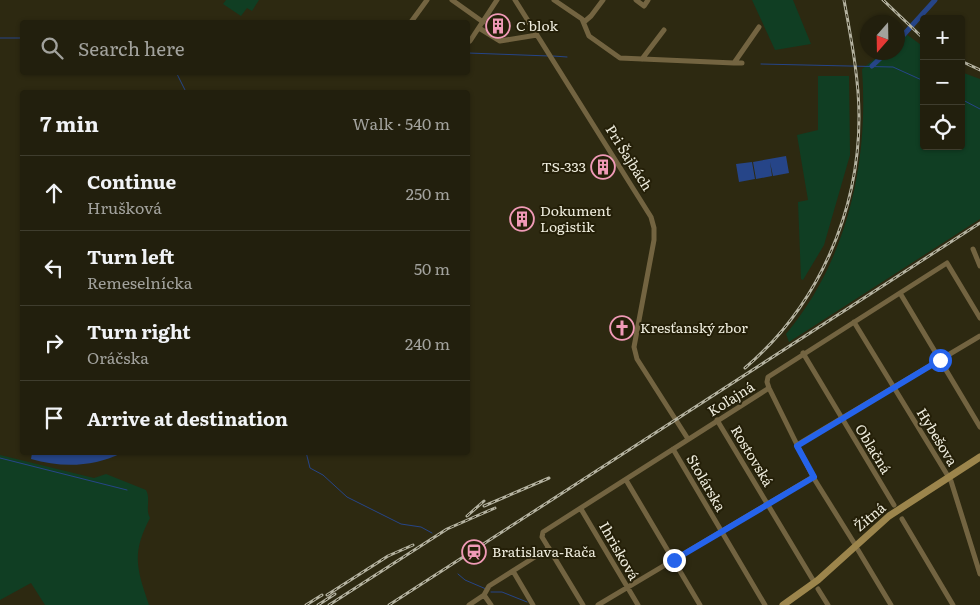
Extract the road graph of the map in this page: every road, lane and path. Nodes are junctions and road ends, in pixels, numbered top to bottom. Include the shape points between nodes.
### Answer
1 (427, 0) edge
2 (452, 0) edge
3 (496, 0) edge
4 (515, 0) edge
5 (554, 0) edge
6 (603, 0) edge
7 (636, 0) edge
8 (648, 0) edge
9 (412, 20) edge
10 (483, 22) junction
11 (584, 22) junction
12 (759, 27) dead end
13 (479, 28) junction
14 (664, 30) dead end
15 (537, 35) junction
16 (470, 41) dead end
17 (642, 59) junction
18 (734, 63) junction
19 (742, 63) dead end
20 (973, 249) dead end
21 (980, 266) edge
22 (900, 293) junction
23 (980, 318) edge
24 (854, 322) junction
25 (980, 336) edge
26 (803, 353) junction
27 (940, 360) junction
28 (894, 387) junction
29 (769, 388) junction
30 (717, 420) junction
31 (842, 420) junction
32 (980, 427) edge
33 (688, 439) junction
34 (797, 446) junction
35 (673, 450) junction
36 (980, 457) edge
37 (980, 463) edge
38 (814, 477) junction
39 (950, 479) junction
40 (626, 480) junction
41 (767, 504) junction
42 (894, 505) dead end
43 (581, 509) junction
44 (902, 519) dead end
45 (721, 532) junction
46 (549, 548) junction
47 (857, 548) junction
48 (674, 560) junction
49 (513, 571) junction
50 (980, 574) edge
51 (813, 580) dead end
52 (627, 587) junction
53 (818, 590) dead end
54 (484, 595) junction
55 (469, 605) edge
56 (491, 605) edge
57 (533, 605) edge
58 (583, 605) edge
59 (598, 605) edge
60 (638, 605) edge
61 (700, 605) edge
62 (765, 605) edge
63 (783, 605) edge
64 (791, 605) edge
65 (828, 605) edge
66 (891, 605) edge
67 (953, 605) edge

1 - 9 street
2 - 10 street
3 - 10 street
4 - 15 street, Pri Šajbách
5 - 11 street
6 - 11 street
7 - 8 street via 644,6
10 - 13 street
11 - 17 street via 589,36 620,58
12 - 18 street
13 - 15 street via 500,41
13 - 16 street
14 - 17 street
15 - 33 street, Pri Šajbách via 653,221 654,240 634,347 637,359
17 - 18 street
18 - 19 street
20 - 21 street
22 - 23 street, Koľajná via 946,262
22 - 24 street, Koľajná
22 - 27 street
24 - 26 street, Koľajná
24 - 28 street, Hybešova
25 - 27 street
26 - 29 street, Koľajná via 769,376 766,381
26 - 31 street, Oblačná
27 - 28 street
27 - 32 street
28 - 31 street
28 - 39 street, Hybešova
29 - 30 street, Koľajná
29 - 34 street
30 - 33 street, Koľajná
30 - 41 street, Rostovská
31 - 34 street
31 - 42 street, Oblačná
33 - 35 street, Koľajná
34 - 38 street
35 - 40 street, Koľajná
35 - 45 street, Stolárska
36 - 39 main road, Žitná
37 - 39 main road, Žitná
38 - 41 street
38 - 47 street
39 - 47 main road, Žitná via 890,516
39 - 50 street, Hybešova
40 - 43 street, Koľajná
40 - 48 street
41 - 45 street
41 - 51 street, Rostovská
43 - 46 street, Koľajná via 542,534
43 - 52 street, Ihrisková
44 - 67 street
45 - 48 street
45 - 62 street, Stolárska
46 - 49 street
46 - 58 street
47 - 63 main road, Žitná
47 - 64 main road, Žitná via 819,585
47 - 66 street
48 - 52 street
48 - 61 street
49 - 54 street via 489,586
49 - 57 street
52 - 59 street
52 - 60 street, Ihrisková
53 - 65 street
54 - 55 street
54 - 56 street

